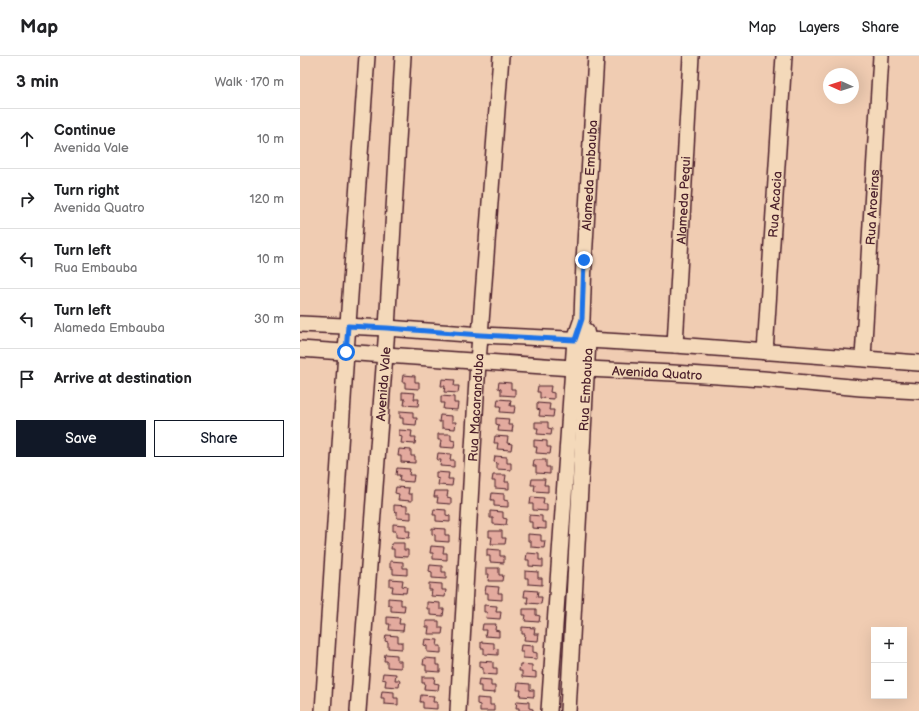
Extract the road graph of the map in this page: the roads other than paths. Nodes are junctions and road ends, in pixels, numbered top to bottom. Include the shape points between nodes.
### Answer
1 (367, 56) edge
2 (403, 56) edge
3 (501, 56) edge
4 (596, 56) edge
5 (691, 56) edge
6 (784, 56) edge
7 (881, 56) edge
8 (582, 319) joint
9 (300, 324) edge
10 (348, 326) junction
11 (387, 328) junction
12 (481, 335) junction
13 (582, 340) junction
14 (675, 345) junction
15 (300, 349) edge
16 (346, 352) junction
17 (765, 352) junction
18 (385, 355) junction
19 (863, 358) junction
20 (478, 362) junction
21 (919, 363) edge
22 (580, 368) junction
23 (919, 391) edge
24 (323, 711) edge
25 (358, 711) edge
26 (458, 711) edge
27 (549, 711) edge
28 (568, 711) edge

1 - 10 street
2 - 11 street, Avenida Vale
3 - 12 street, Rua Macaranduba
4 - 8 street, Alameda Embauba
5 - 14 street, Alameda Pequi
6 - 17 street, Rua Acacia
7 - 19 street, Rua Aroeiras
8 - 13 street, Rua Embauba
9 - 10 street
10 - 11 street
10 - 16 street
11 - 12 street
11 - 18 street, Avenida Vale
12 - 13 street
12 - 20 street, Rua Macaranduba
13 - 14 street
13 - 22 street, Rua Embauba
14 - 17 street
15 - 16 street, Avenida Quatro
16 - 18 street, Avenida Quatro
16 - 24 street
17 - 19 street
18 - 20 street, Avenida Quatro
18 - 25 street, Avenida Vale
19 - 21 street
20 - 22 street, Avenida Quatro
20 - 26 street, Rua Macaranduba
22 - 23 street, Avenida Quatro
22 - 27 street, Rua Embauba
22 - 28 street, Rua Embauba

